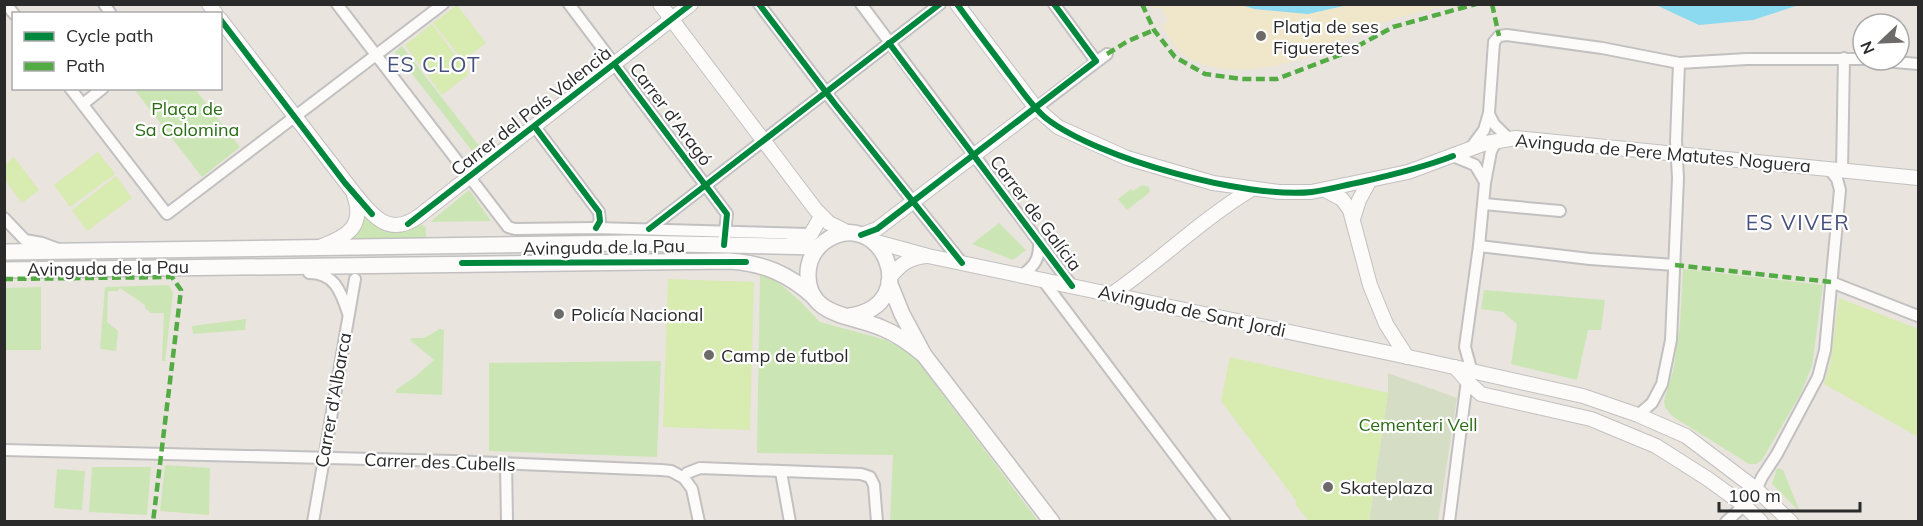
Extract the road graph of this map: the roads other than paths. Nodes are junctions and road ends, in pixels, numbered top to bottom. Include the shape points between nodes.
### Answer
1 (337, 4) edge
2 (569, 4) edge
3 (660, 4) edge
4 (691, 4) edge
5 (759, 4) edge
6 (861, 4) edge
7 (940, 4) edge
8 (957, 4) edge
9 (1054, 4) edge
10 (442, 5) edge
11 (672, 20) junction
12 (222, 22) edge
13 (889, 43) junction
14 (1107, 54) dead end
15 (376, 56) junction
16 (1844, 58) junction
17 (1851, 58) edge
18 (1096, 61) junction
19 (1679, 63) junction
20 (615, 65) junction
21 (71, 90) edge
22 (101, 90) edge
23 (826, 91) junction
24 (82, 105) junction
25 (1036, 108) junction
26 (1489, 113) junction
27 (295, 118) junction
28 (535, 127) junction
29 (1502, 139) junction
30 (763, 140) junction
31 (1470, 149) junction
32 (1676, 153) junction
33 (974, 156) junction
34 (1453, 156) junction
35 (1835, 170) junction
36 (1858, 172) junction
37 (470, 177) junction
38 (1918, 178) edge
39 (1370, 180) junction
40 (1213, 183) junction
41 (1485, 183) junction
42 (705, 185) junction
43 (1252, 189) junction
44 (1840, 189) junction
45 (1325, 190) junction
46 (354, 193) junction
47 (912, 202) junction
48 (1484, 204) junction
49 (1222, 209) junction
50 (1560, 211) dead end
51 (818, 215) junction
52 (4, 218) edge
53 (1353, 219) junction
54 (596, 228) junction
55 (649, 229) junction
56 (861, 236) junction
57 (724, 239) junction
58 (1039, 241) junction
59 (816, 242) junction
60 (1479, 246) junction
61 (319, 247) junction
62 (61, 251) junction
63 (4, 252) edge
64 (928, 256) junction
65 (962, 263) junction
66 (1675, 265) junction
67 (187, 266) junction
68 (4, 270) edge
69 (774, 270) junction
70 (1022, 275) junction
71 (1140, 275) junction
72 (356, 279) dead end
73 (1042, 279) junction
74 (890, 280) junction
75 (1831, 282) junction
76 (1072, 285) junction
77 (1112, 294) junction
78 (814, 297) junction
79 (1144, 301) junction
80 (348, 314) junction
81 (850, 316) junction
82 (1918, 316) edge
83 (1386, 324) junction
84 (892, 333) junction
85 (1466, 347) junction
86 (1366, 348) junction
87 (924, 355) junction
88 (1407, 357) junction
89 (1451, 366) junction
90 (1474, 376) junction
91 (1638, 415) junction
92 (4, 450) edge
93 (322, 459) junction
94 (506, 463) junction
95 (782, 472) junction
96 (684, 478) junction
97 (1756, 489) junction
98 (1745, 506) junction
99 (313, 522) edge
100 (507, 522) edge
101 (699, 522) edge
102 (790, 522) edge
103 (877, 522) edge
104 (1052, 522) edge
105 (1225, 522) edge
106 (1449, 522) edge
107 (1726, 522) edge
108 (1761, 522) edge
109 (1791, 522) edge

1 - 15 street
2 - 20 street, Carrer d'Aragó
3 - 11 street, Avinguda de Sant Jordi
4 - 11 street, Carrer del País Valencià
5 - 23 street
6 - 13 street, Carrer de Galícia
7 - 13 street
8 - 25 street, Avinguda de Pere Matutes Noguera
9 - 18 street
10 - 15 street
11 - 20 street, Carrer del País Valencià
11 - 30 street, Avinguda de Sant Jordi
12 - 27 street
13 - 23 street
13 - 33 street, Carrer de Galícia
14 - 18 street
15 - 27 street
15 - 37 street
16 - 17 street
16 - 19 street
16 - 35 street
18 - 25 street
19 - 26 street via 1602,48 1499,36 1494,42
19 - 32 street
20 - 28 street, Carrer del País Valencià
20 - 42 street, Carrer d'Aragó
21 - 24 street
22 - 24 street
23 - 30 street
23 - 47 street
24 - 27 street via 166,214
25 - 33 street
25 - 40 street, Avinguda de Pere Matutes Noguera via 1058,127 1098,147
26 - 29 street
26 - 31 street via 1484,130
27 - 46 street
28 - 37 street, Carrer del País Valencià
28 - 54 street via 599,212
29 - 31 street, Avinguda de Pere Matutes Noguera
29 - 32 street, Avinguda de Pere Matutes Noguera
29 - 41 street via 1491,151
30 - 42 street
30 - 51 street, Avinguda de Sant Jordi
31 - 34 street, Avinguda de Pere Matutes Noguera
32 - 35 street, Avinguda de Pere Matutes Noguera
32 - 66 street
33 - 47 street
33 - 58 street, Carrer de Galícia
34 - 39 street, Avinguda de Pere Matutes Noguera
34 - 41 street via 1475,165
35 - 36 street, Avinguda de Pere Matutes Noguera
35 - 44 street
36 - 38 street, Avinguda de Pere Matutes Noguera
36 - 44 street
37 - 46 street, Carrer del País Valencià via 408,224 394,226 378,220
37 - 54 street, Avinguda de la Pau via 508,227
39 - 45 street, Avinguda de Pere Matutes Noguera
39 - 53 street
40 - 43 street, Avinguda de Pere Matutes Noguera
40 - 49 street via 1222,198
41 - 48 street
42 - 55 street
42 - 57 street, Carrer d'Aragó via 727,214
43 - 45 street, Avinguda de Pere Matutes Noguera via 1297,193
43 - 49 street
44 - 75 street
45 - 53 street via 1342,200
46 - 61 street via 358,213 354,227 343,237
47 - 56 street via 877,229
47 - 65 street
48 - 50 street
48 - 60 street
49 - 71 street
51 - 56 street, Avinguda de Sant Jordi
51 - 59 street
52 - 62 street via 25,240
53 - 83 street via 1370,285
54 - 55 street, Avinguda de la Pau
55 - 57 street, Avinguda de la Pau
56 - 59 main road via 838,235
56 - 64 street, Avinguda de Sant Jordi
56 - 74 main road via 886,257
57 - 59 street, Avinguda de la Pau
57 - 59 main road, Avinguda de la Pau via 785,248
57 - 61 main road, Avinguda de la Pau
58 - 70 street, Carrer de Galícia via 1036,263
58 - 76 street, Carrer de Galícia
59 - 78 main road via 808,266
60 - 66 street
60 - 85 street
61 - 62 main road, Avinguda de la Pau
62 - 63 main road, Avinguda de la Pau
64 - 65 street, Avinguda de Sant Jordi
64 - 74 street via 904,261
65 - 70 street, Avinguda de Sant Jordi
66 - 91 street via 1671,340 1662,384 1652,403
67 - 68 main road, Avinguda de la Pau
67 - 69 main road, Avinguda de la Pau via 729,261
67 - 80 street via 197,271 319,273 336,285
69 - 78 main road, Avinguda de la Pau via 792,278
69 - 84 main road via 825,317
70 - 73 street, Avinguda de Sant Jordi
71 - 77 street
71 - 79 street via 1137,287
72 - 80 street, Carrer d'Albarca
73 - 76 street, Avinguda de Sant Jordi
73 - 105 street
74 - 81 main road via 880,302 861,315
74 - 87 main road via 902,314
75 - 82 street
75 - 97 street via 1825,350 1818,377
76 - 77 street, Avinguda de Sant Jordi
77 - 79 street, Avinguda de Sant Jordi
78 - 81 main road via 830,311
79 - 86 street, Avinguda de Sant Jordi
80 - 93 street, Carrer d'Albarca
81 - 84 main road
83 - 86 street via 1382,338
83 - 88 street
84 - 87 main road
85 - 89 street
85 - 90 street
86 - 88 street, Avinguda de Sant Jordi
87 - 104 main road
88 - 89 street, Avinguda de Sant Jordi
89 - 90 street, Avinguda de Sant Jordi
90 - 91 street, Avinguda de Sant Jordi via 1556,388
90 - 98 street, Avinguda de Sant Jordi via 1475,390 1486,396 1591,418 1656,446
90 - 106 street
91 - 97 street, Avinguda de Sant Jordi via 1686,436
92 - 93 street, Carrer des Cubells
93 - 94 street, Carrer des Cubells
93 - 99 street, Carrer d'Albarca
94 - 96 street, Carrer des Cubells via 661,470
94 - 100 street
95 - 96 street via 700,468
95 - 102 street
95 - 103 street via 870,477
96 - 101 street via 692,489
97 - 98 street
97 - 109 street, Avinguda de Sant Jordi
98 - 107 street
98 - 108 street, Avinguda de Sant Jordi

